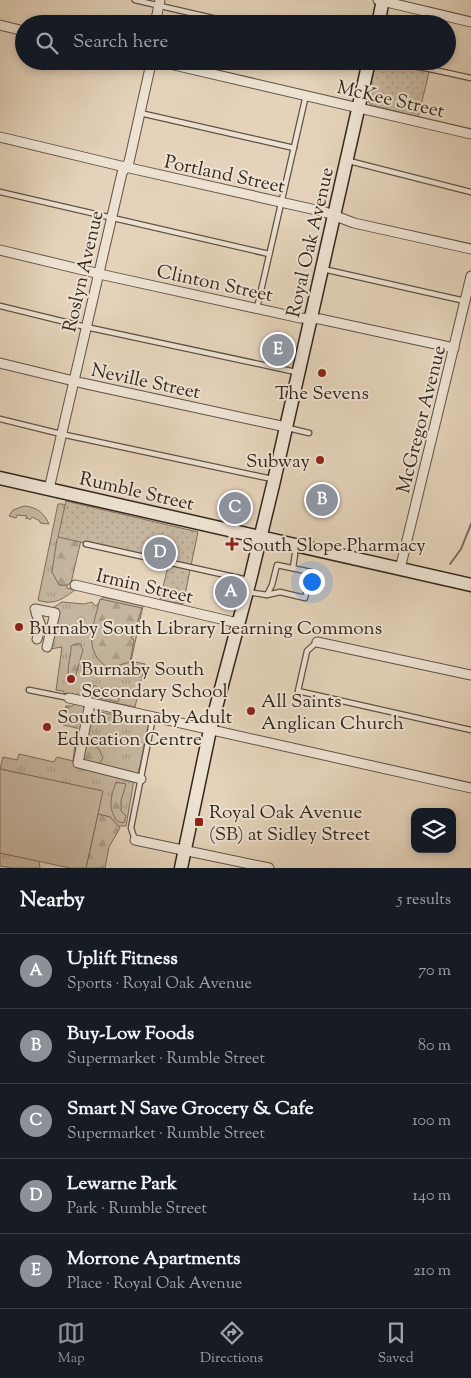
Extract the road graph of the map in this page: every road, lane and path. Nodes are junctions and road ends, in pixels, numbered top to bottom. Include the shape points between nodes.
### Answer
1 (135, 0) edge
2 (381, 0) edge
3 (159, 3) edge
4 (204, 15) edge
5 (379, 15) edge
6 (442, 15) edge
7 (456, 18) edge
8 (471, 22) edge
9 (0, 25) edge
10 (15, 28) edge
11 (150, 70) edge
12 (196, 70) edge
13 (367, 70) edge
14 (438, 70) edge
15 (471, 78) edge
16 (306, 95) junction
17 (359, 107) junction
18 (140, 114) junction
19 (471, 134) edge
20 (0, 137) edge
21 (294, 148) junction
22 (346, 160) junction
23 (125, 167) junction
24 (0, 192) edge
25 (471, 192) edge
26 (281, 202) junction
27 (334, 215) junction
28 (111, 219) junction
29 (471, 249) edge
30 (0, 250) edge
31 (269, 254) junction
32 (322, 268) junction
33 (98, 273) junction
34 (471, 276) edge
35 (465, 301) junction
36 (0, 306) edge
37 (258, 308) junction
38 (311, 318) junction
39 (86, 327) junction
40 (454, 348) junction
41 (0, 363) edge
42 (298, 373) junction
43 (73, 381) junction
44 (0, 419) edge
45 (286, 427) junction
46 (309, 433) dead end
47 (61, 434) junction
48 (0, 478) edge
49 (274, 480) junction
50 (49, 489) junction
51 (260, 538) junction
52 (86, 544) dead end
53 (296, 546) junction
54 (293, 568) junction
55 (400, 569) junction
56 (470, 582) edge
57 (75, 585) dead end
58 (248, 586) junction
59 (267, 595) junction
60 (56, 604) dead end
61 (47, 611) junction
62 (238, 623) junction
63 (46, 632) junction
64 (317, 642) joint
65 (47, 647) dead end
66 (471, 675) edge
67 (29, 690) dead end
68 (69, 698) joint
69 (90, 703) junction
70 (153, 717) junction
71 (210, 730) junction
72 (471, 730) edge
73 (141, 778) junction
74 (471, 788) edge
75 (135, 840) joint
76 (185, 851) junction
77 (181, 868) edge
78 (270, 868) edge

1 - 3 lane
2 - 5 street
2 - 6 street
3 - 4 lane
7 - 8 street
9 - 10 street
11 - 18 street, Roslyn Avenue
12 - 16 street, McKee Street
13 - 17 street, Royal Oak Avenue
14 - 15 lane
16 - 17 street, McKee Street
16 - 21 lane
17 - 19 street, McKee Street
17 - 22 street, Royal Oak Avenue
18 - 21 lane
18 - 23 street, Roslyn Avenue
20 - 23 street, Portland Street
21 - 26 lane
22 - 25 lane
22 - 27 street, Royal Oak Avenue
23 - 26 street, Portland Street
23 - 28 street, Roslyn Avenue
24 - 28 lane
26 - 27 street, Portland Street
26 - 31 lane
27 - 29 street, Portland Street via 354,223
27 - 32 street, Royal Oak Avenue
28 - 31 lane
28 - 33 street, Roslyn Avenue
30 - 33 street, Clinton Street
31 - 37 lane
32 - 35 lane
32 - 38 street, Royal Oak Avenue
33 - 37 street, Clinton Street
33 - 39 street, Roslyn Avenue
34 - 35 street, McGregor Avenue
35 - 40 street, McGregor Avenue
36 - 39 lane
37 - 38 street, Clinton Street
38 - 40 street, Clinton Street
38 - 42 street, Royal Oak Avenue
39 - 42 lane
39 - 43 street, Roslyn Avenue
40 - 55 street, McGregor Avenue
41 - 43 street, Neville Street
42 - 45 street, Royal Oak Avenue
43 - 45 street, Neville Street
43 - 47 street, Roslyn Avenue
44 - 47 lane
45 - 46 lane
45 - 49 street, Royal Oak Avenue
47 - 49 lane
47 - 50 street, Roslyn Avenue
48 - 50 street, Rumble Street
49 - 51 street, Royal Oak Avenue
50 - 51 street, Rumble Street
51 - 53 street, Rumble Street
51 - 58 street, Royal Oak Avenue
52 - 58 lane
53 - 54 lane
53 - 55 street, Rumble Street
54 - 59 lane via 277,564
54 - 59 lane via 311,572 305,598 280,592
55 - 56 street, Rumble Street
57 - 62 street, Irmin Street
58 - 59 lane
58 - 62 street, Royal Oak Avenue
60 - 61 street
61 - 63 street via 55,613
61 - 63 street via 37,607
62 - 71 street, Royal Oak Avenue
63 - 65 street
64 - 66 street
64 - 72 lane via 307,651 298,691
67 - 68 lane
68 - 69 street
69 - 70 street
69 - 73 street via 78,763
70 - 71 street
70 - 73 lane
71 - 74 street
71 - 76 street, Royal Oak Avenue
73 - 75 lane via 131,828
75 - 76 street
76 - 77 street, Royal Oak Avenue
76 - 78 street

